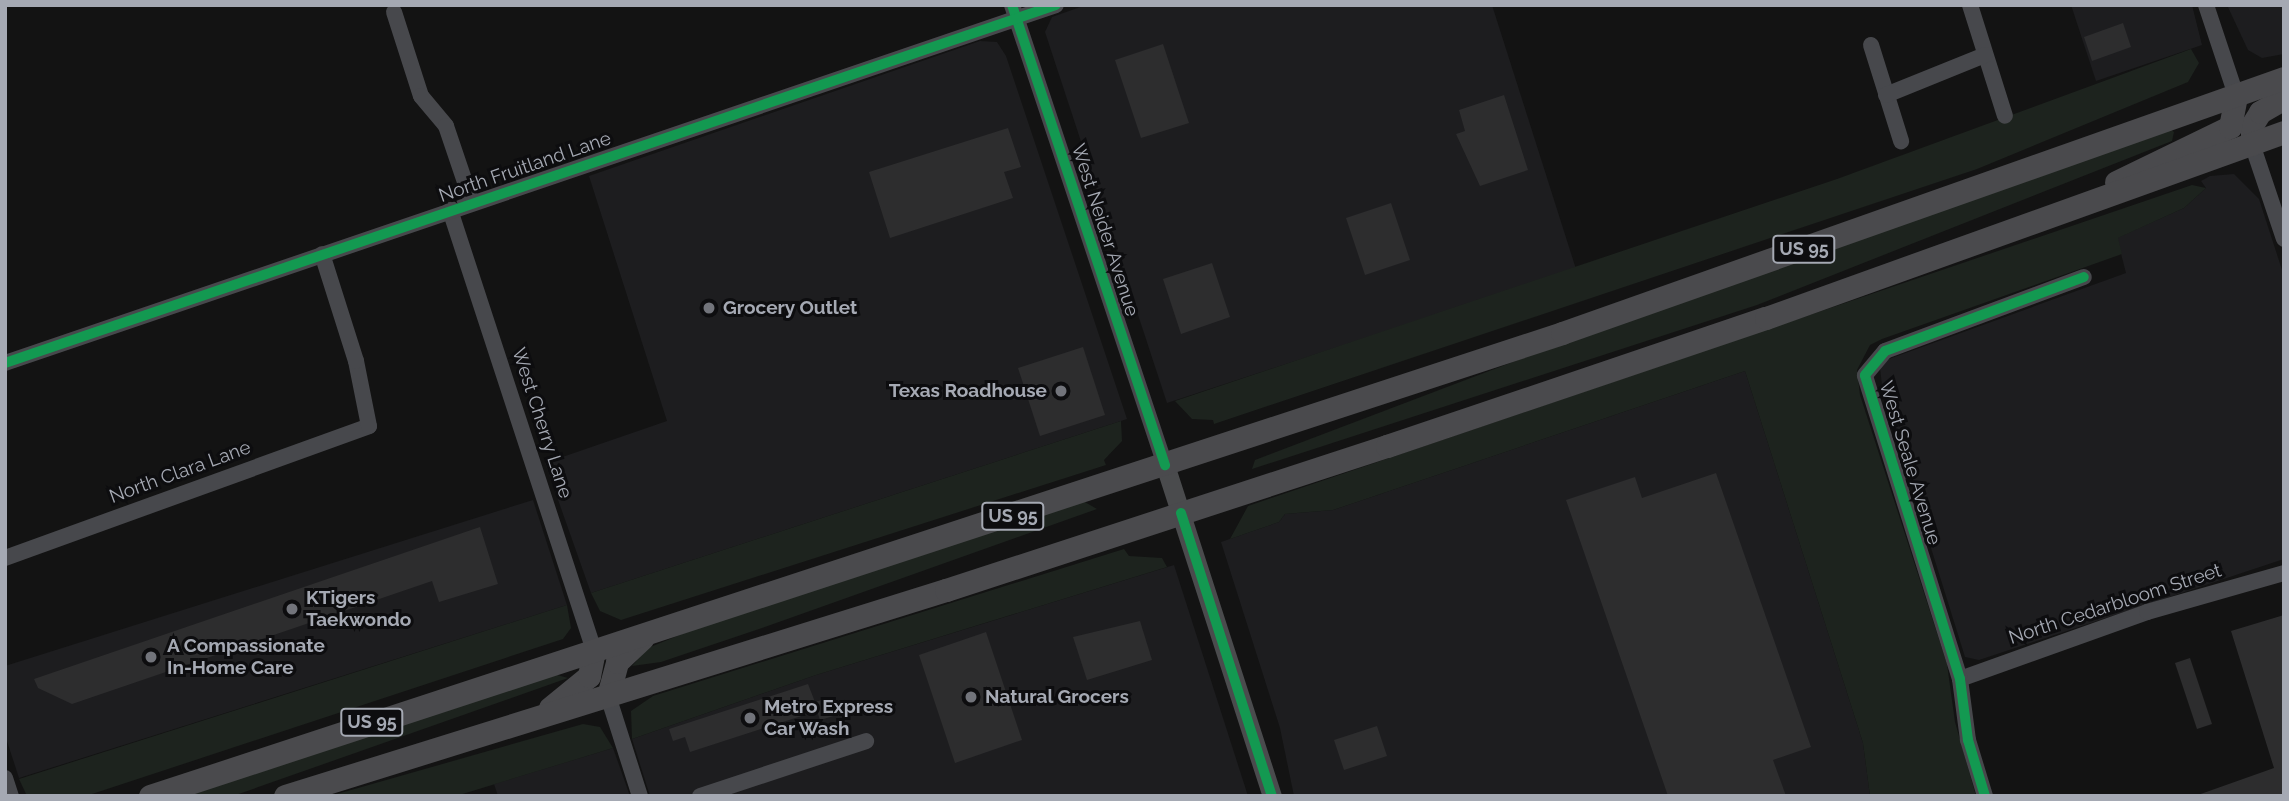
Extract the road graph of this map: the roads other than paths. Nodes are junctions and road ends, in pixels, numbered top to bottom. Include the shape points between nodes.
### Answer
1 (1056, 5) edge
2 (1970, 5) edge
3 (2206, 5) edge
4 (394, 12) dead end
5 (1014, 12) edge
6 (1871, 45) dead end
7 (1985, 55) junction
8 (2284, 78) edge
9 (1886, 94) junction
10 (2236, 95) junction
11 (2284, 98) edge
12 (2005, 116) dead end
13 (2284, 132) edge
14 (1901, 141) dead end
15 (2252, 144) junction
16 (2097, 199) junction
17 (472, 203) junction
18 (450, 210) junction
19 (2284, 239) edge
20 (322, 254) junction
21 (2084, 277) dead end
22 (5, 363) edge
23 (1166, 466) junction
24 (1181, 513) junction
25 (5, 558) edge
26 (2284, 573) edge
27 (654, 631) junction
28 (594, 650) junction
29 (1960, 679) junction
30 (608, 696) junction
31 (537, 718) junction
32 (866, 741) dead end
33 (5, 778) edge
34 (11, 796) edge
35 (150, 796) edge
36 (285, 796) edge
37 (640, 796) edge
38 (700, 796) edge
39 (1272, 796) edge
40 (1986, 796) edge

1 - 5 street, North Fruitland Lane
2 - 7 street
3 - 10 street
4 - 17 street via 421,96 446,127
5 - 17 street, North Fruitland Lane
5 - 23 street, West Neider Avenue
6 - 9 street
7 - 9 street
7 - 12 street
8 - 10 highway, US 95
9 - 14 street
10 - 16 highway via 2230,127 2122,177
10 - 23 highway, US 95 via 1690,289
11 - 15 highway via 2260,112 2252,125
13 - 15 highway, US 95
15 - 16 highway, US 95
15 - 19 street
16 - 24 highway, US 95 via 1753,322
17 - 18 street, North Fruitland Lane
18 - 20 street, North Fruitland Lane
18 - 28 street, West Cherry Lane
20 - 22 street, North Fruitland Lane
20 - 25 street, North Clara Lane via 356,361 369,426
21 - 29 street, West Seale Avenue via 1885,352 1865,376
23 - 24 main road, West Neider Avenue
23 - 27 highway, US 95
24 - 30 highway, US 95
24 - 39 main road, West Neider Avenue
26 - 29 street, North Cedarbloom Street via 2147,612
27 - 28 highway, US 95
27 - 30 highway via 627,648
28 - 31 highway via 589,676
28 - 35 highway, US 95
29 - 40 street, West Seale Avenue via 1968,740
30 - 31 highway, US 95
30 - 37 street
31 - 36 highway, US 95
32 - 38 street
33 - 34 street

